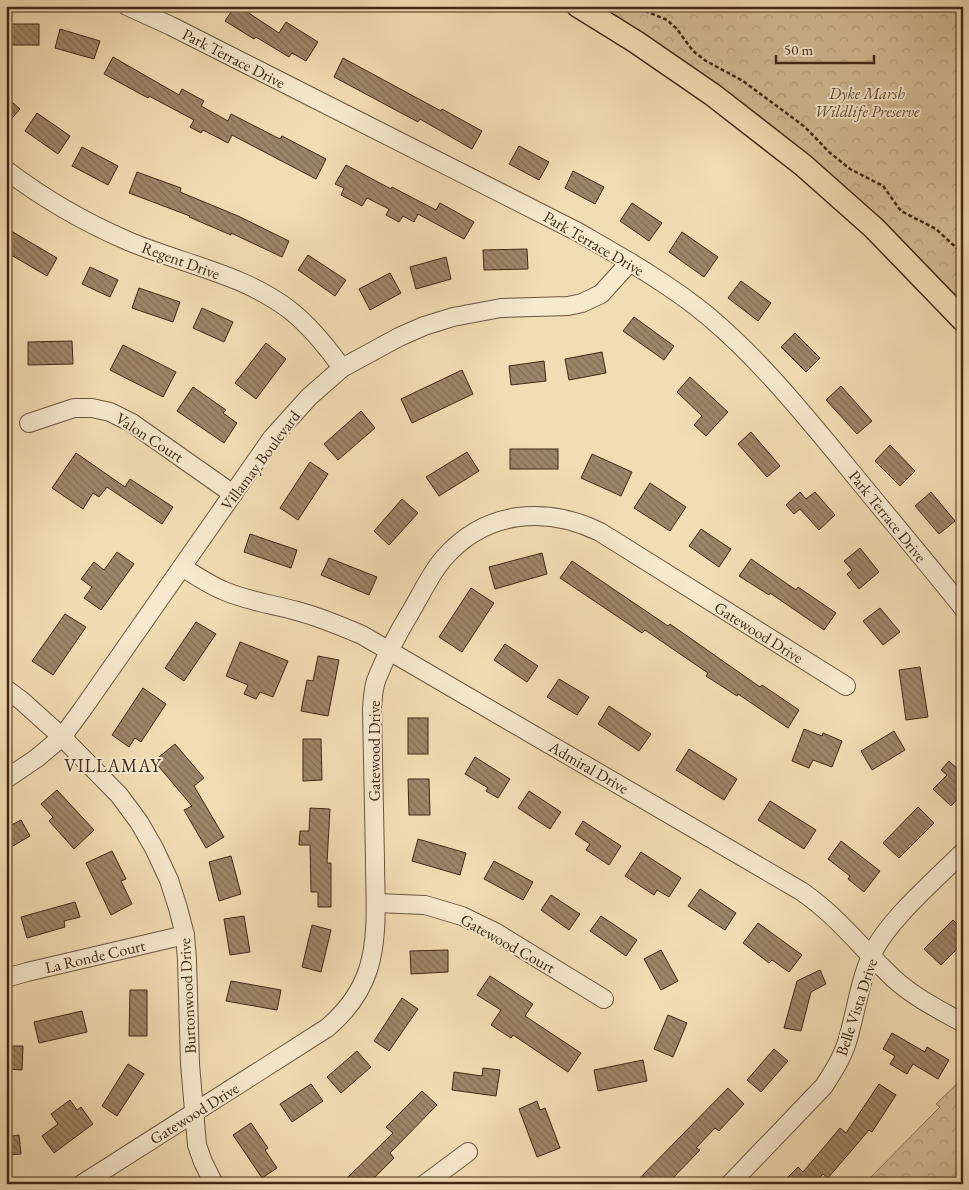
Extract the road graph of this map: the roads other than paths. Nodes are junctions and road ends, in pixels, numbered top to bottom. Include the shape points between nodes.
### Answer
1 (128, 6) edge
2 (578, 6) edge
3 (6, 170) edge
4 (630, 262) junction
5 (963, 320) edge
6 (342, 368) junction
7 (30, 423) dead end
8 (233, 494) junction
9 (182, 566) junction
10 (963, 608) edge
11 (390, 651) junction
12 (846, 686) dead end
13 (6, 689) edge
14 (62, 737) junction
15 (6, 779) edge
16 (963, 852) edge
17 (376, 903) junction
18 (185, 935) junction
19 (872, 955) junction
20 (6, 978) edge
21 (604, 999) dead end
22 (963, 1022) edge
23 (195, 1113) junction
24 (468, 1152) dead end
25 (82, 1184) edge
26 (214, 1184) edge
27 (425, 1184) edge
28 (730, 1184) edge

1 - 4 street, Park Terrace Drive via 578,232
2 - 5 main road via 713,95 803,165 874,228
3 - 6 street, Regent Drive via 88,222 129,241 237,280 270,297 308,326
4 - 6 street, Villamay Boulevard via 601,294 582,303 501,308 453,317 399,337
4 - 10 street, Park Terrace Drive via 685,298 753,357 791,398
6 - 8 street, Villamay Boulevard via 288,419
7 - 8 street, Valon Court via 74,408 110,412 132,423
8 - 9 street, Villamay Boulevard
9 - 11 street, Admiral Drive via 224,591 324,619
9 - 14 street, Villamay Boulevard
11 - 12 street, Gatewood Drive via 434,573 456,547 475,532 498,522 522,516 547,516 573,521 600,532
11 - 17 street, Gatewood Drive via 377,678 372,708
11 - 19 street, Admiral Drive via 801,891 834,916
13 - 14 street, Burtonwood Drive
14 - 15 street, Villamay Boulevard
14 - 18 street, Burtonwood Drive via 113,788 139,822 169,880
16 - 19 street, Belle Vista Drive via 899,917
17 - 21 street, Gatewood Court via 424,905 462,916 495,932
17 - 23 street, Gatewood Drive via 371,960 350,1005 327,1028
18 - 20 street, La Ronde Court
18 - 23 street, Burtonwood Drive
19 - 22 street, Admiral Drive via 906,988
19 - 28 street, Belle Vista Drive via 847,1041 835,1068 815,1096
23 - 25 street, Gatewood Drive
23 - 26 street, Burtonwood Drive via 197,1145
24 - 27 street

